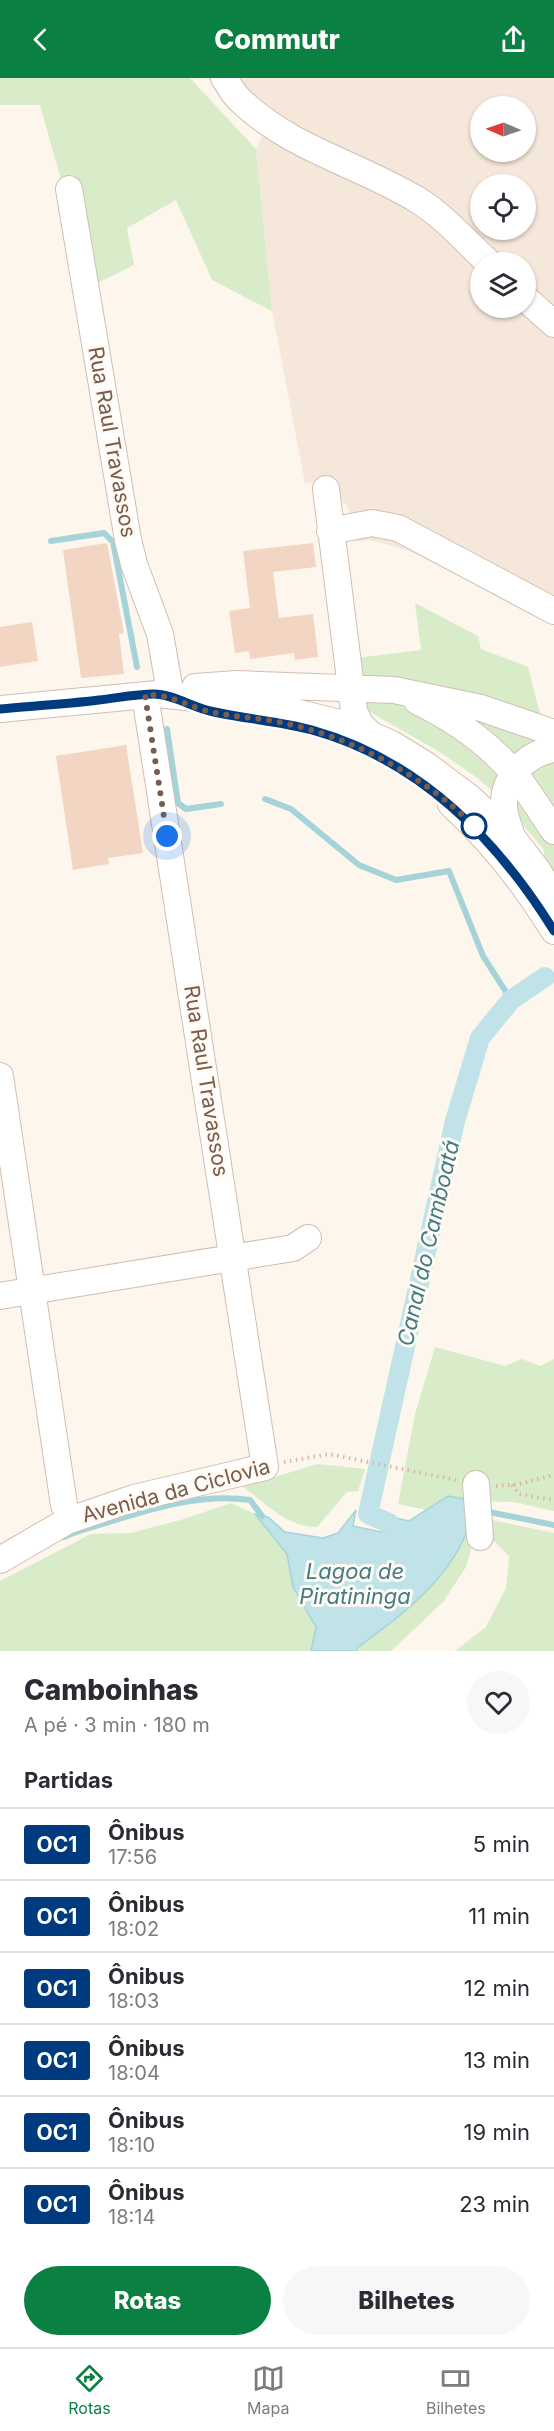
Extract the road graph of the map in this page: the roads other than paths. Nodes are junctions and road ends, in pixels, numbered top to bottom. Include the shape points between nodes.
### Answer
1 (224, 78) edge
2 (69, 189) dead end
3 (477, 252) edge
4 (536, 308) edge
5 (554, 324) edge
6 (326, 489) dead end
7 (330, 531) junction
8 (554, 611) edge
9 (350, 687) junction
10 (394, 690) junction
11 (157, 693) junction
12 (0, 709) edge
13 (554, 733) edge
14 (371, 735) junction
15 (554, 749) edge
16 (514, 773) junction
17 (554, 831) edge
18 (512, 837) junction
19 (554, 898) edge
20 (554, 931) edge
21 (0, 1076) edge
22 (308, 1238) dead end
23 (234, 1258) junction
24 (32, 1291) junction
25 (0, 1296) edge
26 (265, 1467) joint
27 (64, 1504) dead end
28 (0, 1560) edge

1 - 3 street via 238,100 275,127 311,149 417,199
2 - 11 street, Rua Raul Travassos via 128,540 160,634
4 - 5 street
6 - 7 street
7 - 8 street via 372,523 398,528
7 - 9 street
9 - 10 street
9 - 11 street via 237,684
9 - 14 street via 354,711
10 - 13 street via 481,708
10 - 16 street via 459,725
11 - 12 street
11 - 14 street via 299,711
11 - 20 street via 210,712 315,731 389,762 431,788 472,824 527,888
11 - 23 street, Rua Raul Travassos
14 - 18 street via 449,781
15 - 16 street via 536,755
16 - 17 street
16 - 18 street via 505,789 504,806
18 - 19 street
21 - 24 street
22 - 23 street via 293,1248
23 - 24 street
23 - 26 street, Rua Raul Travassos
24 - 25 street
24 - 27 street
26 - 28 street, Avenida da Ciclovia via 134,1498 67,1521

